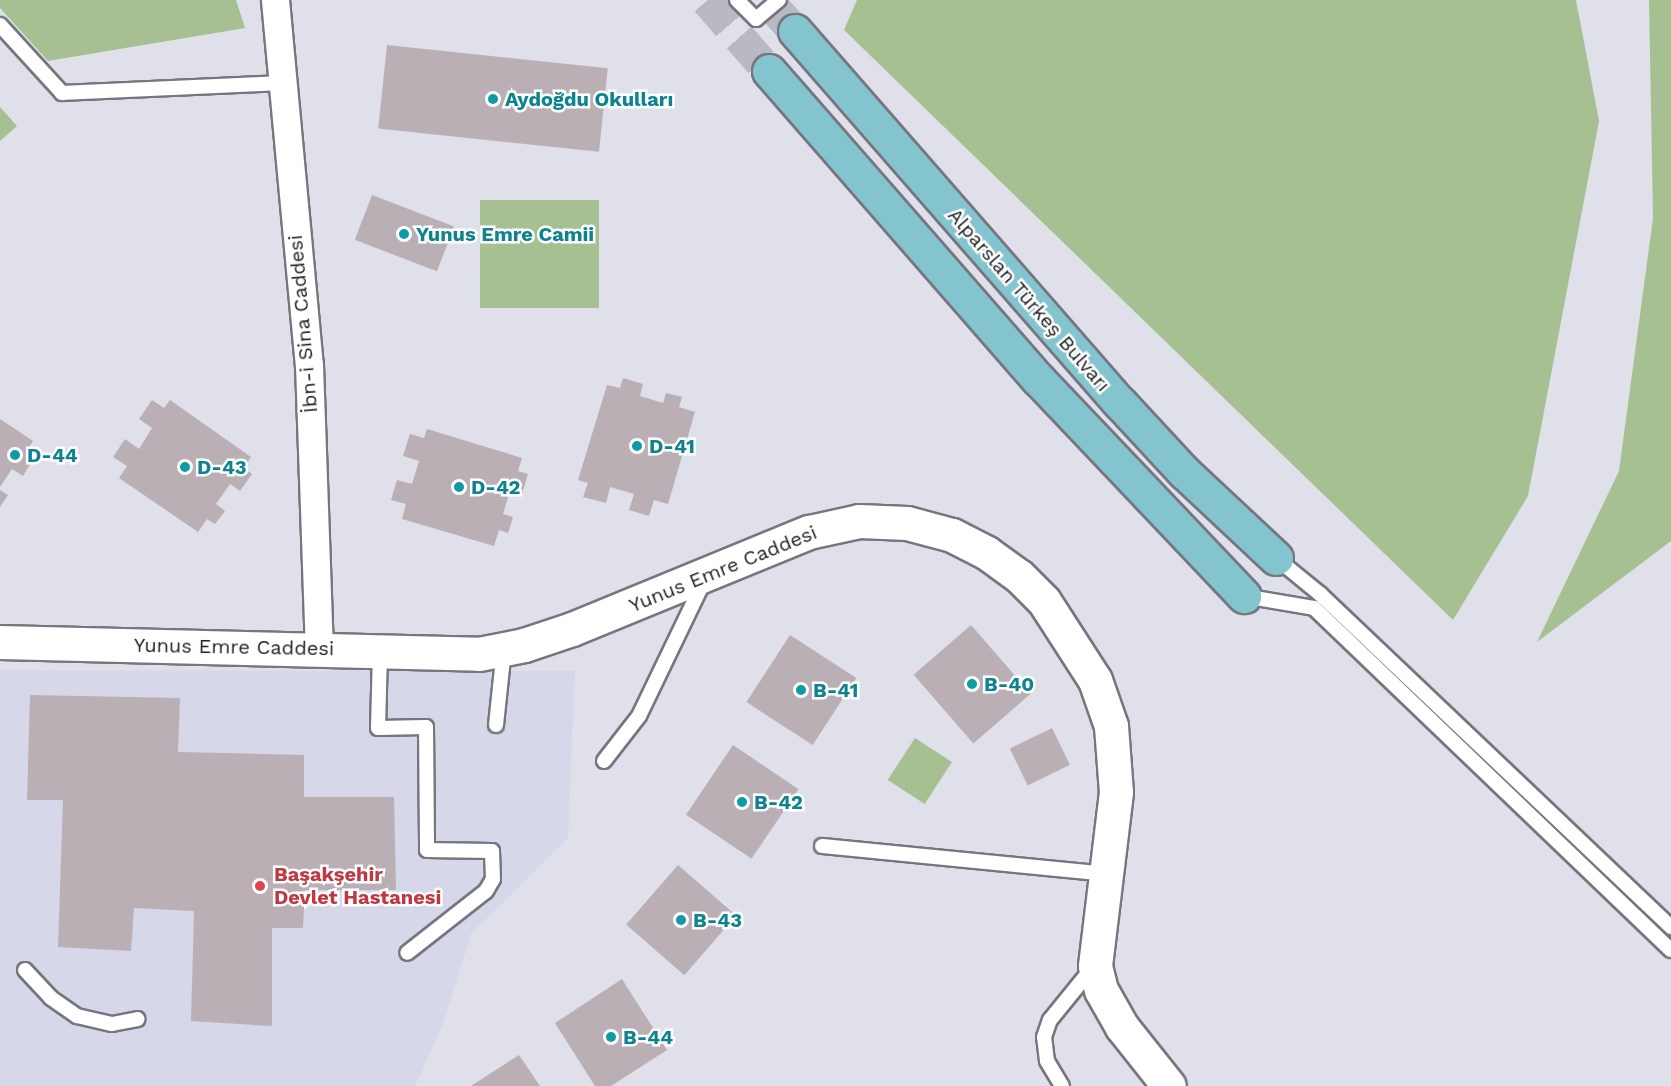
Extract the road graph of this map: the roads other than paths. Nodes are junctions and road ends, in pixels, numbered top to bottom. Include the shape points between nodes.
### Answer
1 (275, 0) edge
2 (737, 0) edge
3 (779, 0) edge
4 (0, 26) edge
5 (795, 31) tunnel mouth
6 (769, 71) tunnel mouth
7 (282, 83) junction
8 (1276, 558) joint
9 (707, 574) junction
10 (1244, 596) joint
11 (0, 642) edge
12 (319, 649) junction
13 (504, 649) junction
14 (380, 652) junction
15 (496, 725) dead end
16 (604, 761) dead end
17 (822, 846) dead end
18 (1107, 874) junction
19 (1671, 927) edge
20 (1671, 950) edge
21 (407, 953) dead end
22 (1095, 966) junction
23 (25, 970) dead end
24 (138, 1019) dead end
25 (1062, 1086) edge
26 (1169, 1086) edge

1 - 7 street, İbn-i Sina Caddesi
2 - 3 lane via 756,19
4 - 7 lane via 62,93
5 - 8 main road, Alparslan Türkeş Bulvarı via 1120,403 1184,472
6 - 10 main road via 1039,380
7 - 12 street, İbn-i Sina Caddesi via 309,364
8 - 19 lane via 1320,594
9 - 13 street, Yunus Emre Caddesi via 572,629
9 - 16 lane via 639,716
9 - 18 street, Yunus Emre Caddesi via 809,532 859,521 906,523 952,535 1019,576 1070,636 1095,680 1111,726 1116,792
10 - 20 lane via 1314,608
11 - 12 street, Yunus Emre Caddesi
12 - 14 street, Yunus Emre Caddesi
13 - 14 street, Yunus Emre Caddesi via 479,654
13 - 15 lane
14 - 21 lane via 378,728 426,728 427,850 492,851 493,879 486,891
17 - 18 lane
18 - 22 street, Yunus Emre Caddesi
22 - 25 lane via 1050,1020 1044,1037 1047,1061
22 - 26 street, Yunus Emre Caddesi via 1101,990 1122,1027
23 - 24 lane via 51,998 77,1016 112,1024

